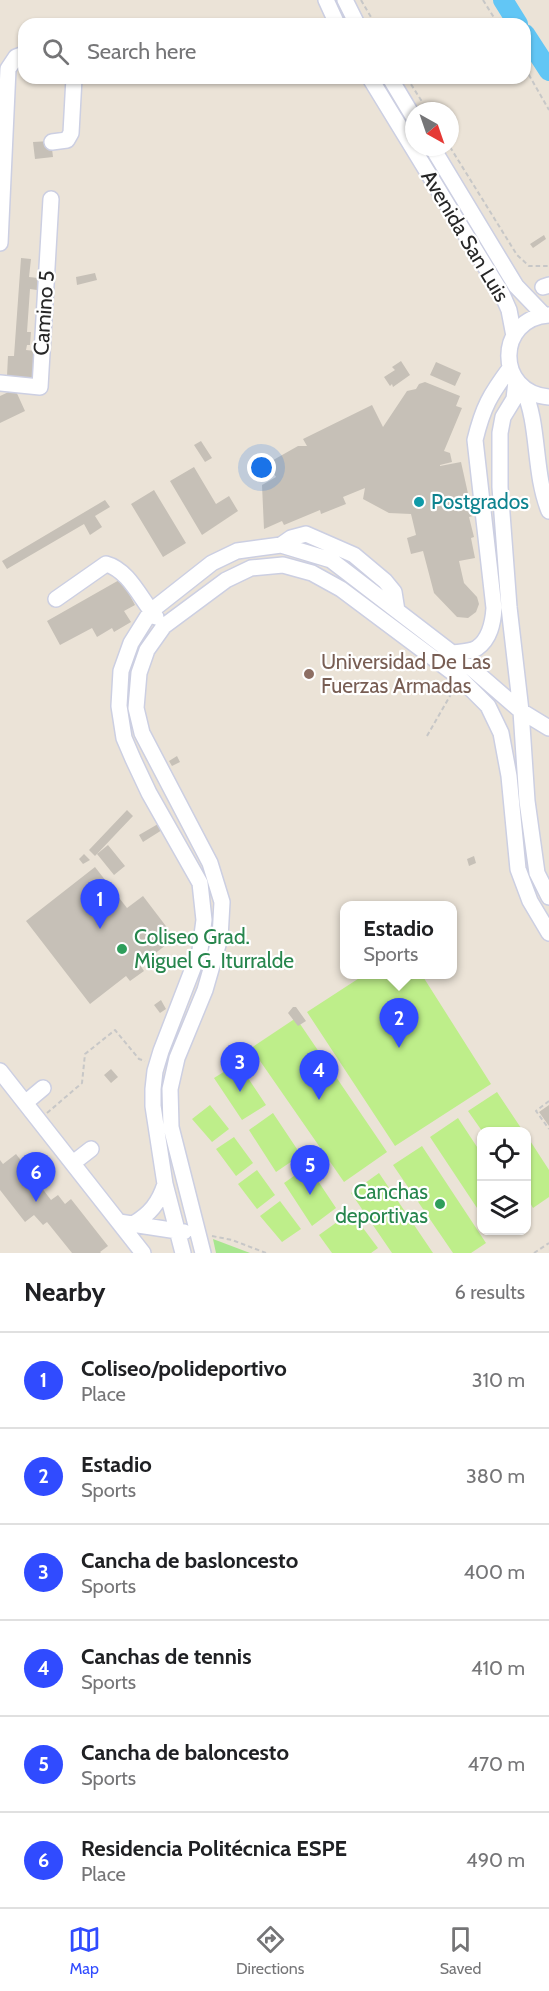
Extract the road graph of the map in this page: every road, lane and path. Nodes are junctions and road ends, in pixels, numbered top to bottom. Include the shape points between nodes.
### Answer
1 (326, 0) edge
2 (345, 0) edge
3 (361, 0) edge
4 (483, 0) edge
5 (334, 18) edge
6 (354, 18) edge
7 (372, 18) edge
8 (494, 18) edge
9 (18, 56) edge
10 (531, 78) edge
11 (74, 84) edge
12 (374, 84) edge
13 (394, 84) edge
14 (411, 84) edge
15 (405, 102) edge
16 (422, 102) edge
17 (549, 110) edge
18 (52, 142) dead end
19 (437, 156) edge
20 (456, 156) edge
21 (51, 199) dead end
22 (0, 243) edge
23 (549, 266) edge
24 (547, 315) edge
25 (514, 336) junction
26 (516, 379) junction
27 (0, 383) edge
28 (549, 397) edge
29 (500, 466) junction
30 (477, 468) junction
31 (549, 510) edge
32 (504, 531) junction
33 (485, 532) junction
34 (56, 599) dead end
35 (151, 611) junction
36 (164, 626) junction
37 (488, 636) junction
38 (452, 653) junction
39 (465, 672) junction
40 (519, 685) junction
41 (506, 697) junction
42 (488, 706) junction
43 (521, 711) junction
44 (549, 728) edge
45 (142, 733) junction
46 (427, 736) dead end
47 (124, 738) junction
48 (549, 897) edge
49 (549, 933) edge
50 (157, 1065) junction
51 (0, 1071) edge
52 (43, 1088) dead end
53 (549, 1101) edge
54 (25, 1103) junction
55 (39, 1120) junction
56 (549, 1130) edge
57 (91, 1149) dead end
58 (73, 1163) junction
59 (165, 1184) junction
60 (126, 1223) junction
61 (177, 1231) junction
62 (201, 1233) junction
63 (549, 1243) edge
64 (143, 1253) edge
65 (183, 1253) edge
66 (203, 1253) edge
67 (266, 1253) edge
68 (534, 1253) edge

1 - 5 street
2 - 6 street
3 - 7 path
4 - 8 path
9 - 22 street via 8,69
10 - 17 path
11 - 18 street via 72,133 67,140
12 - 25 street, Avenida San Luis via 502,294
13 - 15 street
14 - 16 path
19 - 24 street, Avenida San Luis via 516,286
20 - 23 path via 517,255 529,266
21 - 27 street, Camino 5 via 40,387
24 - 25 street via 532,318
25 - 26 street via 508,357
26 - 28 street via 541,397
26 - 29 street via 514,399 501,422
26 - 30 street via 488,399 475,440
26 - 31 street via 528,403
29 - 30 street
29 - 32 street
30 - 33 street
32 - 33 street
32 - 40 street
33 - 37 street via 494,608
34 - 35 street via 106,564 115,566
35 - 36 street
35 - 38 street via 212,563 237,551 281,545 331,560
35 - 47 street via 131,644 121,671 119,706
36 - 39 street via 226,580 251,568 283,565 312,573 341,589
36 - 45 street via 147,650 139,673 136,708
37 - 38 street via 476,649
37 - 39 street
38 - 39 street
39 - 41 street
39 - 42 street
39 - 46 path
40 - 41 street
40 - 43 street
41 - 42 street
41 - 43 street
42 - 49 street via 501,733 509,776 518,869 530,901
43 - 44 street
43 - 48 street via 537,873
45 - 47 street
45 - 62 street via 210,863 222,902 220,938 205,990 177,1058 170,1089 171,1128
47 - 50 street via 149,793 200,883 204,920 200,950
50 - 55 path via 139,1059 115,1030 85,1054 82,1083
50 - 59 street via 153,1106
51 - 54 street
52 - 54 street
53 - 56 path via 536,1111
54 - 55 street
55 - 58 street
57 - 58 street
58 - 60 street
59 - 60 street via 154,1208 144,1218
59 - 61 street
60 - 61 street
60 - 64 street
61 - 62 street
61 - 65 street
62 - 66 street
62 - 67 path
63 - 68 path

